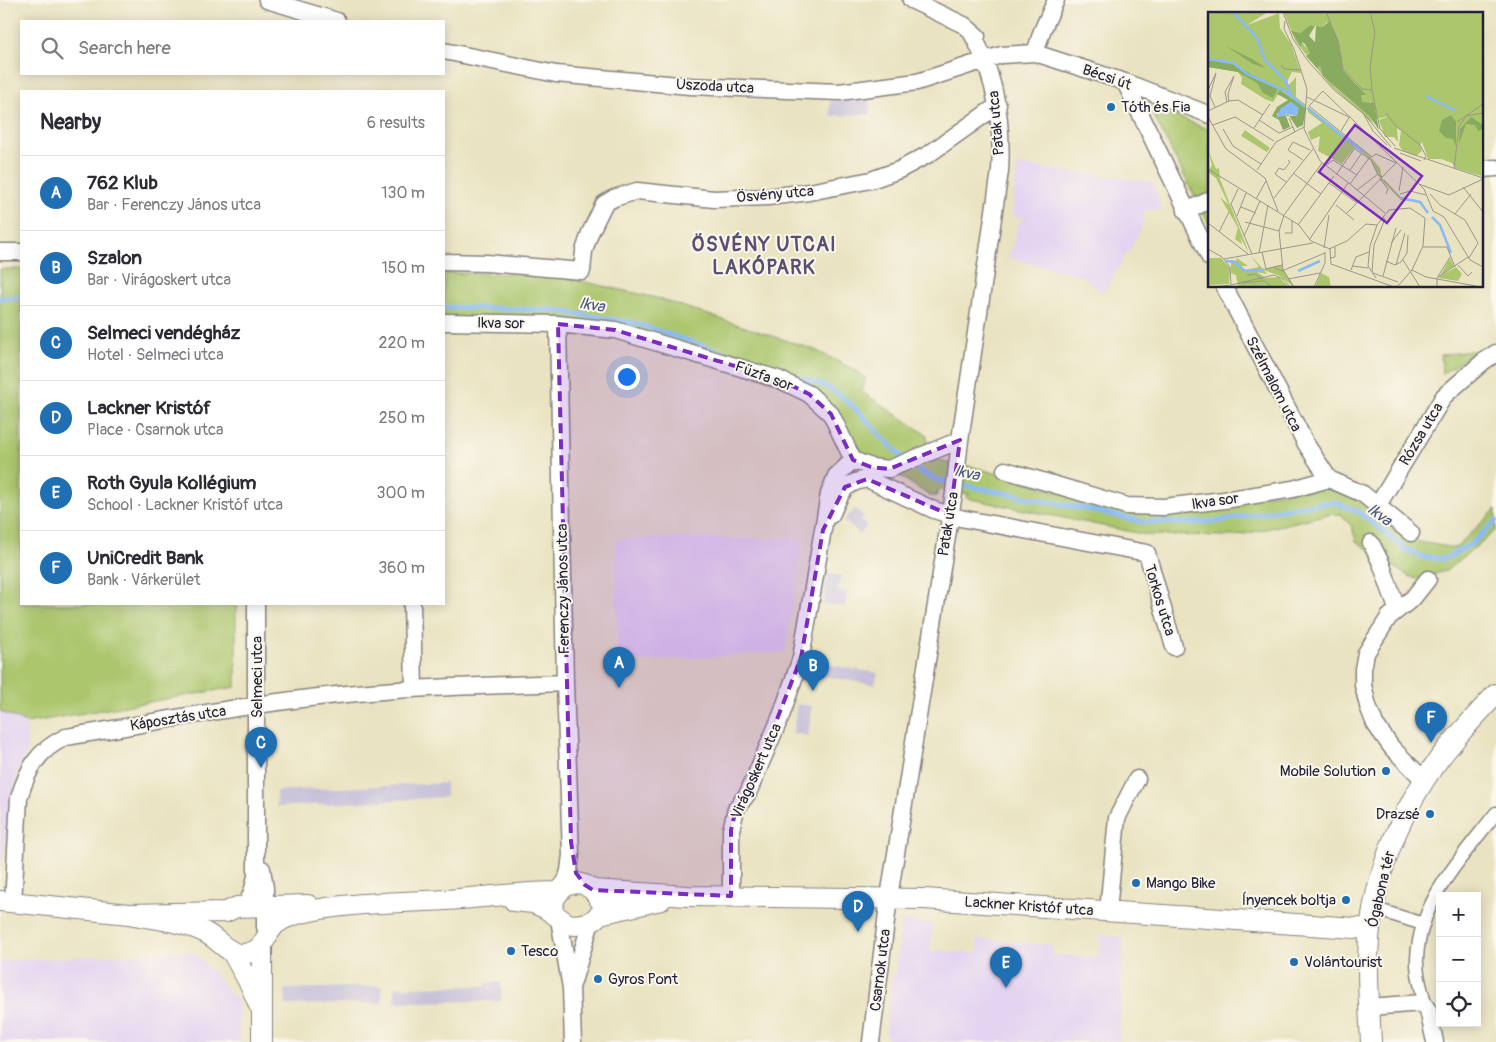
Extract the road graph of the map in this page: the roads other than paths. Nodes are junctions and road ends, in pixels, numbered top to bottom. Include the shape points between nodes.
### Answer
1 (268, 0) edge
2 (911, 0) edge
3 (1056, 0) edge
4 (334, 20) edge
5 (970, 30) junction
6 (445, 51) edge
7 (1035, 54) junction
8 (1001, 55) junction
9 (985, 61) junction
10 (1125, 82) junction
11 (998, 105) junction
12 (1208, 114) edge
13 (1208, 201) edge
14 (1186, 211) junction
15 (0, 252) edge
16 (20, 252) edge
17 (1208, 254) edge
18 (445, 262) edge
19 (1225, 288) edge
20 (445, 322) edge
21 (558, 324) junction
22 (1496, 353) edge
23 (960, 440) junction
24 (854, 460) junction
25 (1005, 470) dead end
26 (1329, 478) junction
27 (1378, 505) junction
28 (950, 515) junction
29 (823, 530) junction
30 (1411, 533) dead end
31 (1371, 543) dead end
32 (1428, 579) dead end
33 (256, 605) edge
34 (412, 605) edge
35 (1398, 609) junction
36 (1174, 647) dead end
37 (565, 683) junction
38 (414, 688) junction
39 (1496, 694) edge
40 (257, 706) junction
41 (1426, 778) junction
42 (1137, 779) dead end
43 (1496, 813) edge
44 (571, 855) junction
45 (589, 888) junction
46 (561, 889) junction
47 (688, 896) junction
48 (731, 896) junction
49 (890, 897) junction
50 (480, 898) junction
51 (6, 902) edge
52 (347, 906) junction
53 (256, 907) junction
54 (1108, 911) junction
55 (226, 912) junction
56 (1385, 912) dead end
57 (129, 914) junction
58 (557, 916) junction
59 (596, 918) junction
60 (1423, 924) junction
61 (1370, 929) junction
62 (264, 938) junction
63 (226, 947) junction
64 (572, 988) junction
65 (1425, 1004) junction
66 (1369, 1007) junction
67 (262, 1011) junction
68 (262, 1042) edge
69 (573, 1042) edge
70 (871, 1042) edge
71 (1371, 1042) edge
72 (1435, 1042) edge

1 - 4 street
2 - 5 street
3 - 7 street
5 - 8 street
5 - 9 street via 982,49
6 - 9 street, Uszoda utca via 556,74 690,86 839,92 917,82
7 - 8 street, Bécsi út
7 - 10 street, Bécsi út
8 - 9 street, Bécsi út
9 - 11 street, Patak utca
10 - 12 street, Bécsi út
10 - 14 street
11 - 18 street, Ösvény utca via 929,154 899,170 870,180 768,197 714,199 637,191 614,198 604,204 590,233 582,271
11 - 23 street, Patak utca via 1000,171
13 - 14 street
14 - 17 street
15 - 16 street
19 - 26 street, Szélmalom utca via 1306,444
20 - 21 street, Ikva sor
21 - 24 street, Fűzfa sor via 615,330 778,379 809,394 831,414
21 - 37 street, Ferenczy János utca
22 - 27 street, Rózsa utca via 1444,396
23 - 24 street via 889,469 871,467
23 - 28 street, Patak utca
24 - 29 street, Virágoskert utca via 836,476 829,494
25 - 26 street, Ikva sor via 1128,506 1164,507 1293,489
26 - 27 street
27 - 30 street
28 - 29 street, Virágoskert utca via 867,479 845,487
28 - 36 street, Torkos utca via 1147,553
28 - 49 street, Patak utca
29 - 48 street, Virágoskert utca via 801,658 781,716 748,793 736,809 732,830
31 - 35 street
32 - 35 street via 1413,598
33 - 40 street, Selmeci utca
34 - 38 street
35 - 41 street via 1389,617 1366,653 1363,685 1374,724 1392,748
37 - 38 street, Káposztás utca
37 - 44 street, Ferenczy János utca
38 - 40 street, Káposztás utca
39 - 41 street, Ógabona tér
40 - 51 street, Káposztás utca via 66,736 48,748 33,763 19,798
40 - 53 street, Selmeci utca via 257,840 253,888
41 - 61 street, Ógabona tér via 1392,843 1381,875
42 - 54 street via 1117,818
43 - 60 street via 1456,863
44 - 45 street, Ferenczy János utca via 576,873
44 - 46 street, Ferenczy János utca via 569,871
45 - 46 street, Lackner Kristóf utca via 578,882
45 - 47 street, Lackner Kristóf utca
45 - 59 street via 600,897
46 - 50 street, Lackner Kristóf utca
46 - 58 street via 554,899
47 - 48 street, Lackner Kristóf utca
47 - 59 street, Lackner Kristóf utca via 647,903
48 - 49 street, Lackner Kristóf utca
49 - 54 street, Lackner Kristóf utca
49 - 70 street, Csarnok utca
50 - 52 street, Lackner Kristóf utca
50 - 58 street, Lackner Kristóf utca via 534,903
51 - 57 street, Lackner Kristóf utca
52 - 53 street, Lackner Kristóf utca
52 - 62 street, Lackner Kristóf utca via 290,916 276,924
53 - 55 street, Lackner Kristóf utca via 237,907
53 - 62 street
54 - 61 street, Lackner Kristóf utca
55 - 57 street, Lackner Kristóf utca
55 - 63 street via 219,922 218,933
56 - 60 street, Ógabona tér
57 - 63 street, Lackner Kristóf utca via 190,926 206,932
58 - 59 street, Lackner Kristóf utca via 568,924 576,925
58 - 64 street
59 - 64 street
60 - 65 street via 1417,960
61 - 66 street, Ógabona tér
62 - 63 street via 246,953 239,954
62 - 67 street
63 - 67 street via 251,986
64 - 69 street
65 - 66 street
65 - 72 street
66 - 71 street, Ógabona tér
67 - 68 street

